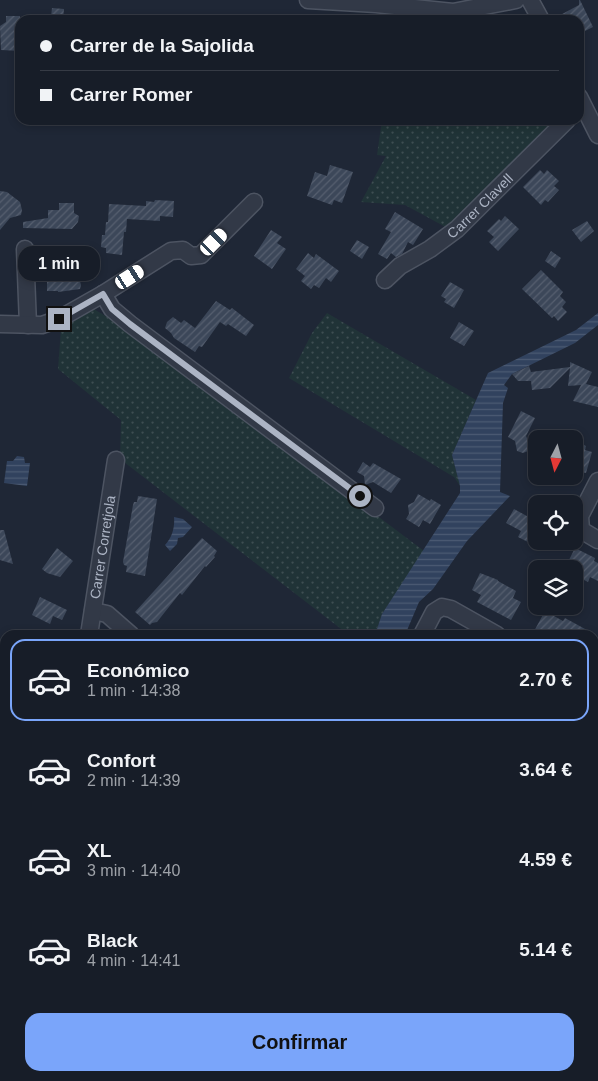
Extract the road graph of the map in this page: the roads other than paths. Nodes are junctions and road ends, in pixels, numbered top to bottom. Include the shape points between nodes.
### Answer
1 (308, 0) edge
2 (516, 0) edge
3 (530, 0) edge
4 (538, 15) edge
5 (584, 110) edge
6 (562, 125) edge
7 (598, 135) edge
8 (254, 202) dead end
9 (25, 248) dead end
10 (385, 280) dead end
11 (103, 294) junction
12 (0, 324) edge
13 (28, 325) junction
14 (116, 460) dead end
15 (598, 481) edge
16 (375, 508) dead end
17 (598, 540) edge
18 (93, 611) junction
19 (90, 630) edge
20 (125, 630) edge
21 (425, 630) edge
22 (488, 630) edge

1 - 2 street via 453,12
3 - 4 street
5 - 7 street
6 - 10 street, Carrer Clavell via 457,229 400,266
8 - 11 street via 201,255 191,256 183,250 171,251
9 - 13 street
11 - 13 street via 59,319 42,325
11 - 16 street via 112,309 130,324
12 - 13 street
14 - 18 street, Carrer Corretjola
15 - 17 street via 580,518 582,530
18 - 19 street, Carrer Corretjola
18 - 20 street via 107,614
21 - 22 street via 434,612 442,607

